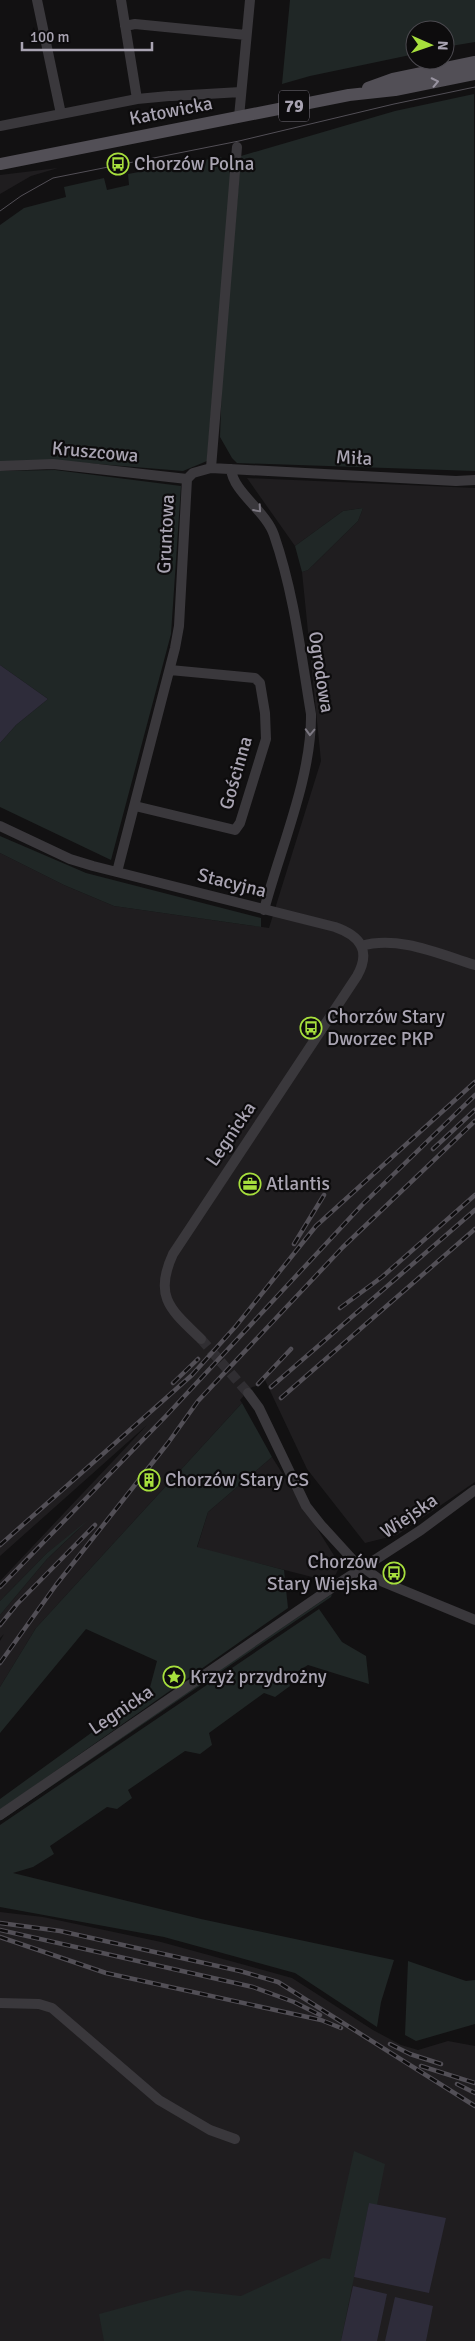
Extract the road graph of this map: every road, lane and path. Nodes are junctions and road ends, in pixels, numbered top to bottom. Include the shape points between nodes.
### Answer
1 (37, 0) edge
2 (121, 0) edge
3 (250, 0) edge
4 (126, 26) junction
5 (246, 36) junction
6 (475, 62) edge
7 (475, 74) edge
8 (241, 92) junction
9 (349, 95) junction
10 (137, 99) junction
11 (61, 114) junction
12 (239, 117) junction
13 (0, 126) edge
14 (237, 147) dead end
15 (0, 164) edge
16 (0, 466) edge
17 (211, 468) junction
18 (230, 469) junction
19 (187, 480) junction
20 (475, 480) edge
21 (170, 670) junction
22 (135, 806) junction
23 (0, 826) edge
24 (117, 872) junction
25 (264, 910) junction
26 (361, 946) junction
27 (475, 965) edge
28 (201, 1339) tunnel mouth
29 (248, 1393) tunnel mouth
30 (475, 1490) edge
31 (362, 1568) junction
32 (475, 1620) edge
33 (0, 1814) edge
34 (0, 2003) edge
35 (235, 2139) dead end

1 - 11 street
2 - 4 street
3 - 5 street
4 - 5 street via 135,24
4 - 10 street
5 - 8 street
6 - 9 main road, Katowicka / 79 via 393,79
9 -> 7 main road, Katowicka / 79 via 395,90
8 - 10 street
8 - 12 street
9 - 12 main road, Katowicka / 79
10 - 11 street
11 - 13 street
12 - 15 main road, Katowicka / 79
14 - 17 street
16 - 19 street, Kruszcowa via 53,464
17 - 18 street
17 - 19 street, Gruntowa via 193,473
18 - 20 street, Miła
18 -> 25 street, Ogrodowa via 234,481 263,515 273,533 288,588 311,714 306,763
19 - 21 street, Gruntowa via 179,626
21 - 22 street, Gruntowa
21 - 22 street, Gościnna via 255,678 260,683 266,738 240,823 235,830
22 - 24 street, Gruntowa
23 - 24 street, Stacyjna via 70,859
24 - 25 street, Stacyjna
25 - 26 street, Stacyjna via 344,930
26 - 27 street via 388,942
26 - 28 street, Legnicka via 364,960 357,976 165,1270 163,1284 168,1303
29 - 31 street via 263,1415 306,1506
30 - 31 street, Wiejska
31 - 32 street via 385,1583
31 - 33 street, Legnicka
34 - 35 street via 39,2004 52,2008 159,2100 210,2130

